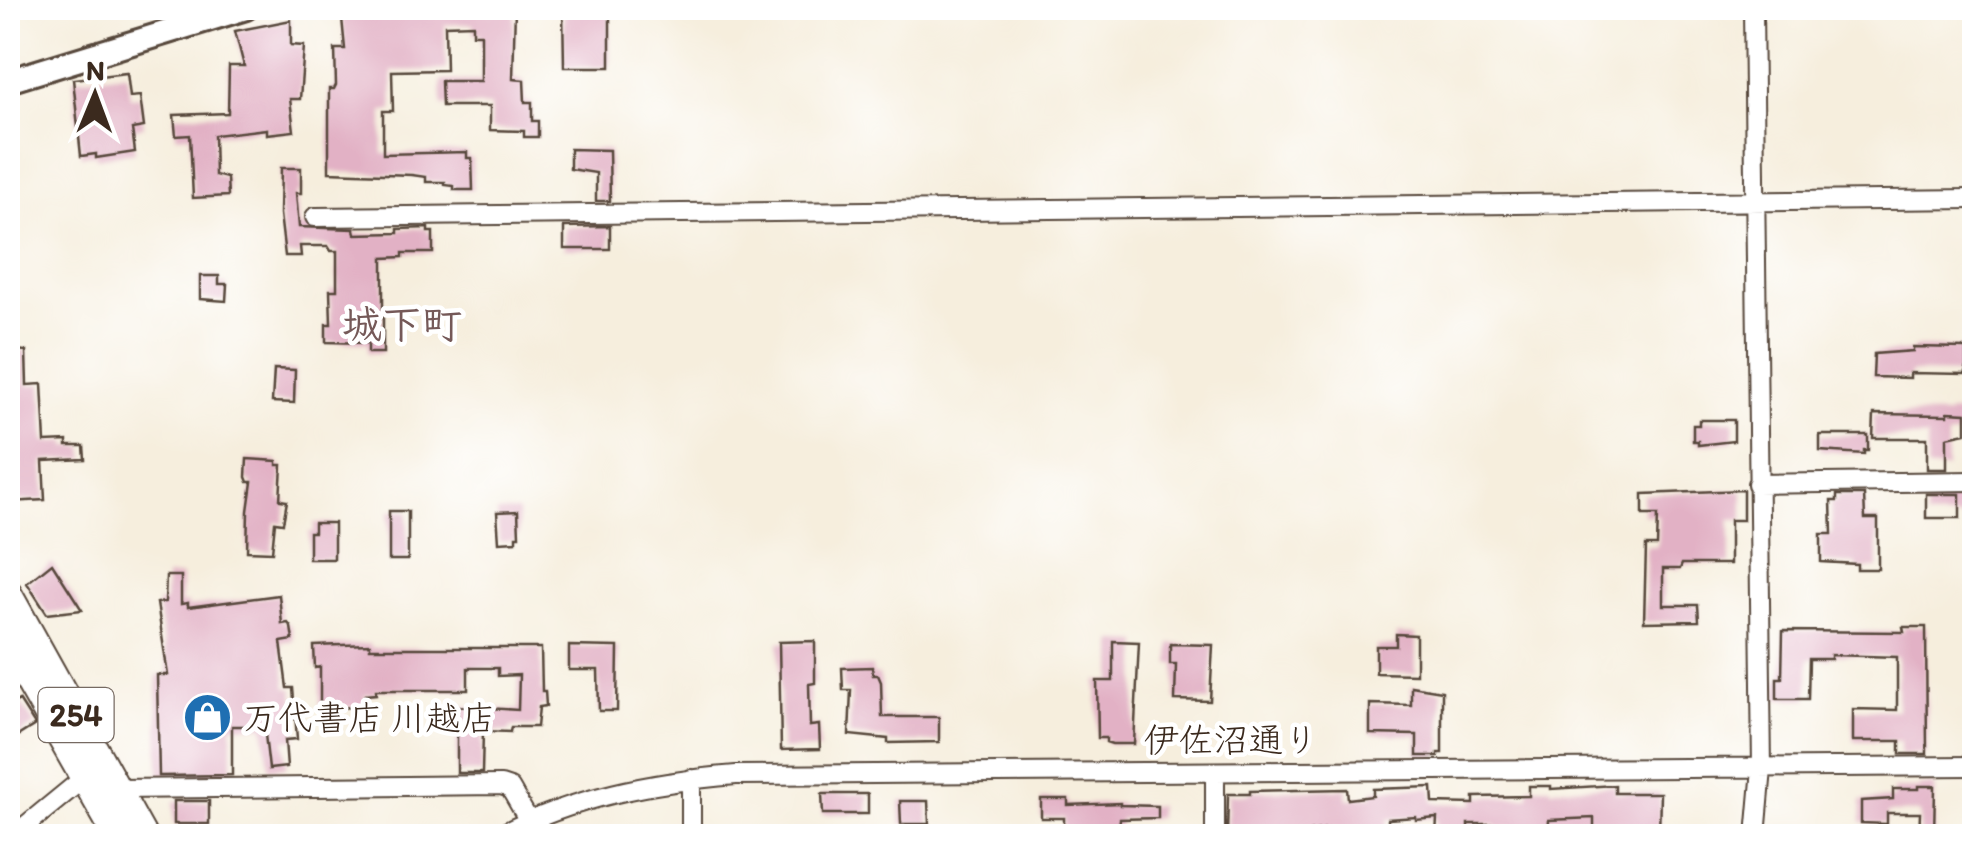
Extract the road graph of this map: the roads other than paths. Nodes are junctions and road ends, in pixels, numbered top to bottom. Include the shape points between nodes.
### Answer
1 (246, 8) edge
2 (1752, 8) edge
3 (8, 81) edge
4 (1974, 198) edge
5 (1754, 199) junction
6 (315, 217) dead end
7 (1974, 481) edge
8 (1757, 484) junction
9 (8, 595) edge
10 (8, 642) edge
11 (1974, 766) edge
12 (1762, 768) junction
13 (1215, 773) junction
14 (86, 778) junction
15 (691, 779) junction
16 (117, 789) junction
17 (529, 821) junction
18 (20, 833) edge
19 (118, 836) edge
20 (142, 836) edge
21 (498, 836) edge
22 (692, 836) edge
23 (1215, 836) edge
24 (1756, 836) edge

1 - 3 main road
2 - 5 street
4 - 5 street
5 - 6 street
5 - 8 street
7 - 8 street
8 - 12 street
9 - 16 highway, 254
10 - 14 highway, 254
11 - 12 street, 伊佐沼通り
12 - 13 street, 伊佐沼通り
12 - 24 street
13 - 15 street, 伊佐沼通り
13 - 23 street
14 - 18 street
14 - 19 highway, 254
15 - 17 street, 伊佐沼通り via 644,785
15 - 22 street
16 - 17 street via 501,785 510,788
16 - 20 highway, 254
17 - 21 street, 伊佐沼通り

